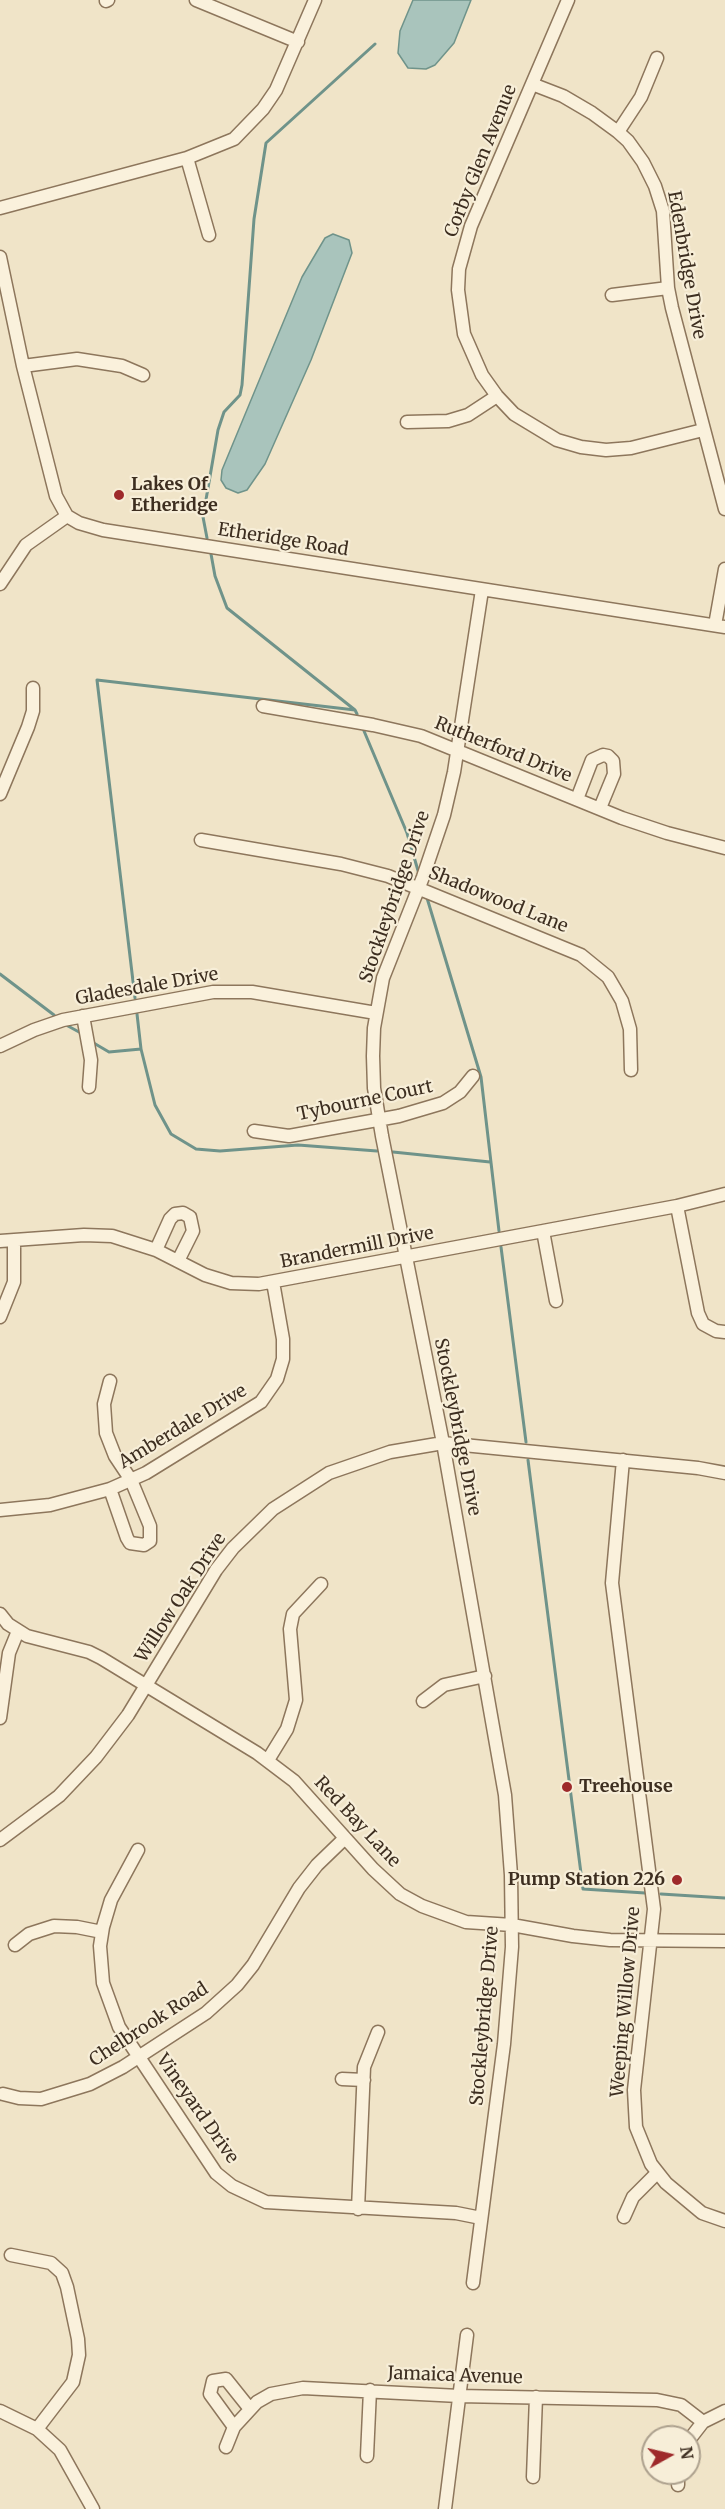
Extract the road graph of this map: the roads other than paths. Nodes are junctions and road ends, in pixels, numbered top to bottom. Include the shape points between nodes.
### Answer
1 (196, 0) edge
2 (315, 0) edge
3 (568, 0) edge
4 (298, 42) junction
5 (657, 58) dead end
6 (532, 84) junction
7 (618, 132) junction
8 (187, 158) junction
9 (0, 208) edge
10 (209, 235) dead end
11 (0, 257) edge
12 (668, 288) junction
13 (612, 294) dead end
14 (23, 366) junction
15 (143, 375) dead end
16 (497, 396) junction
17 (406, 422) dead end
18 (703, 430) junction
19 (725, 509) edge
20 (67, 516) junction
21 (725, 569) edge
22 (0, 584) edge
23 (482, 590) junction
24 (720, 626) edge
25 (33, 688) dead end
26 (263, 706) dead end
27 (457, 748) junction
28 (0, 794) edge
29 (577, 799) junction
30 (600, 808) junction
31 (201, 840) dead end
32 (725, 848) edge
33 (419, 887) junction
34 (376, 1013) junction
35 (83, 1016) junction
36 (0, 1047) edge
37 (631, 1070) dead end
38 (473, 1076) dead end
39 (89, 1087) dead end
40 (379, 1119) junction
41 (254, 1131) dead end
42 (725, 1194) edge
43 (677, 1206) junction
44 (543, 1231) junction
45 (14, 1240) junction
46 (0, 1241) edge
47 (156, 1250) junction
48 (405, 1258) junction
49 (178, 1261) junction
50 (273, 1282) junction
51 (556, 1301) dead end
52 (0, 1317) edge
53 (725, 1332) edge
54 (110, 1381) dead end
55 (443, 1443) junction
56 (623, 1460) junction
57 (725, 1473) edge
58 (131, 1480) junction
59 (110, 1489) junction
60 (0, 1510) edge
61 (321, 1584) dead end
62 (0, 1614) edge
63 (18, 1631) junction
64 (484, 1676) junction
65 (146, 1685) junction
66 (423, 1701) dead end
67 (0, 1718) edge
68 (268, 1760) junction
69 (345, 1838) junction
70 (0, 1840) edge
71 (138, 1850) dead end
72 (512, 1925) junction
73 (102, 1932) junction
74 (652, 1941) junction
75 (725, 1941) edge
76 (15, 1945) dead end
77 (378, 2032) dead end
78 (139, 2057) junction
79 (342, 2079) dead end
80 (364, 2080) junction
81 (3, 2094) dead end
82 (657, 2173) junction
83 (358, 2209) junction
84 (624, 2217) dead end
85 (481, 2218) junction
86 (725, 2220) edge
87 (11, 2255) dead end
88 (472, 2283) dead end
89 (467, 2335) dead end
90 (370, 2390) junction
91 (459, 2396) junction
92 (536, 2397) junction
93 (250, 2409) junction
94 (0, 2411) edge
95 (725, 2411) edge
96 (703, 2422) junction
97 (701, 2425) edge
98 (234, 2427) junction
99 (37, 2428) junction
100 (226, 2447) dead end
101 (367, 2456) dead end
102 (533, 2477) dead end
103 (93, 2509) edge
104 (445, 2509) edge

1 - 4 street
2 - 4 street
3 - 6 street, Corby Glen Avenue
4 - 8 street via 276,90 249,125 234,139
5 - 7 street via 641,97
6 - 7 street, Edenbridge Drive via 582,107
6 - 16 street, Corby Glen Avenue via 471,226 459,268 464,334 482,375
7 - 12 street, Edenbridge Drive via 643,162 655,186 663,212
8 - 9 street
8 - 10 street
11 - 14 street
12 - 13 street
12 - 18 street, Edenbridge Drive
14 - 15 street via 76,359 122,366
14 - 20 street via 56,496
16 - 17 street via 468,415 448,422
16 - 18 street, Corby Glen Avenue via 535,429 581,447 632,448
18 - 19 street, Edenbridge Drive
20 - 22 street via 26,545
20 - 23 street, Etheridge Road via 103,530
21 - 24 street
23 - 24 street, Etheridge Road
23 - 27 street, Stockleybridge Drive
25 - 28 street via 33,711
26 - 27 street, Rutherford Drive via 373,725
27 - 29 street, Rutherford Drive
27 - 33 street, Stockleybridge Drive via 444,815
29 - 30 street, Rutherford Drive
29 - 30 street via 592,760 608,756 613,761 614,774
30 - 32 street, Rutherford Drive via 667,833
31 - 33 street, Shadowood Lane via 357,867
33 - 34 street, Stockleybridge Drive via 383,978
33 - 37 street, Shadowood Lane via 568,948 602,971 627,1014
34 - 35 street, Gladesdale Drive via 240,991 194,995
34 - 40 street, Stockleybridge Drive via 372,1056
35 - 36 street, Gladesdale Drive via 48,1024
35 - 39 street via 91,1060
38 - 40 street, Tybourne Court via 460,1092 443,1103
40 - 41 street, Tybourne Court via 289,1136
40 - 48 street, Stockleybridge Drive
42 - 43 street, Brandermill Drive
43 - 44 street, Brandermill Drive
43 - 53 street via 698,1313 703,1324
44 - 48 street, Brandermill Drive
44 - 51 street
45 - 46 street, Brandermill Drive
45 - 47 street, Brandermill Drive via 98,1234
45 - 52 street via 14,1282
47 - 49 street, Brandermill Drive
47 - 49 street via 170,1219 183,1213 190,1217 193,1231
48 - 50 street, Brandermill Drive
48 - 55 street, Stockleybridge Drive
49 - 50 street, Brandermill Drive via 231,1283
50 - 58 street, Amberdale Drive via 284,1348 270,1392 236,1420
54 - 58 street via 104,1404 106,1433
55 - 56 street, Willow Oak Drive
55 - 64 street, Stockleybridge Drive
55 - 65 street, Willow Oak Drive via 362,1459 329,1473 273,1509 252,1527 216,1570
56 - 57 street, Willow Oak Drive
56 - 74 street, Weeping Willow Drive via 612,1583 653,1892
58 - 59 street, Amberdale Drive
58 - 59 street via 150,1526 150,1541 144,1545 130,1543
59 - 60 street, Amberdale Drive via 50,1505
61 - 68 street via 293,1614 290,1629 296,1700 288,1729
62 - 63 street, Red Bay Lane
63 - 65 street, Red Bay Lane via 89,1652
63 - 67 street via 9,1653
64 - 66 street via 444,1685
64 - 72 street, Stockleybridge Drive via 505,1796
65 - 68 street, Red Bay Lane
65 - 70 street, Willow Oak Drive via 85,1770 40,1812
68 - 69 street, Red Bay Lane via 294,1781
69 - 72 street, Red Bay Lane via 394,1888 422,1906 466,1922
69 - 78 street, Chelbrook Road via 298,1888 237,1985 206,2013
71 - 73 street, Vineyard Drive via 111,1900
72 - 74 street, Red Bay Lane via 573,1936
72 - 85 street, Stockleybridge Drive via 508,2006
73 - 76 street via 54,1926 29,1934
73 - 78 street, Vineyard Drive via 101,1968 109,2005
74 - 75 street, Red Bay Lane
74 - 82 street, Weeping Willow Drive via 634,2099 638,2134
77 - 80 street via 370,2046
78 - 81 street, Chelbrook Road via 69,2092 35,2099
78 - 83 street, Vineyard Drive via 211,2167 232,2186 266,2202
79 - 80 street
80 - 83 street
82 - 84 street via 637,2192
82 - 86 street, Weeping Willow Drive via 702,2213
83 - 85 street, Vineyard Drive via 456,2213
85 - 88 street, Stockleybridge Drive
87 - 99 street via 51,2263 62,2273 78,2339 73,2382
89 - 91 street
90 - 91 street, Jamaica Avenue
90 - 93 street, Jamaica Avenue via 287,2389 271,2394
90 - 101 street
91 - 92 street, Jamaica Avenue
91 - 104 street
92 - 96 street, Jamaica Avenue via 669,2402
92 - 102 street
93 - 98 street, Jamaica Avenue
93 - 98 street via 226,2379 213,2381 210,2394
94 - 99 street
95 - 96 street
96 - 97 street
98 - 100 street, Jamaica Avenue
99 - 103 street via 60,2450

